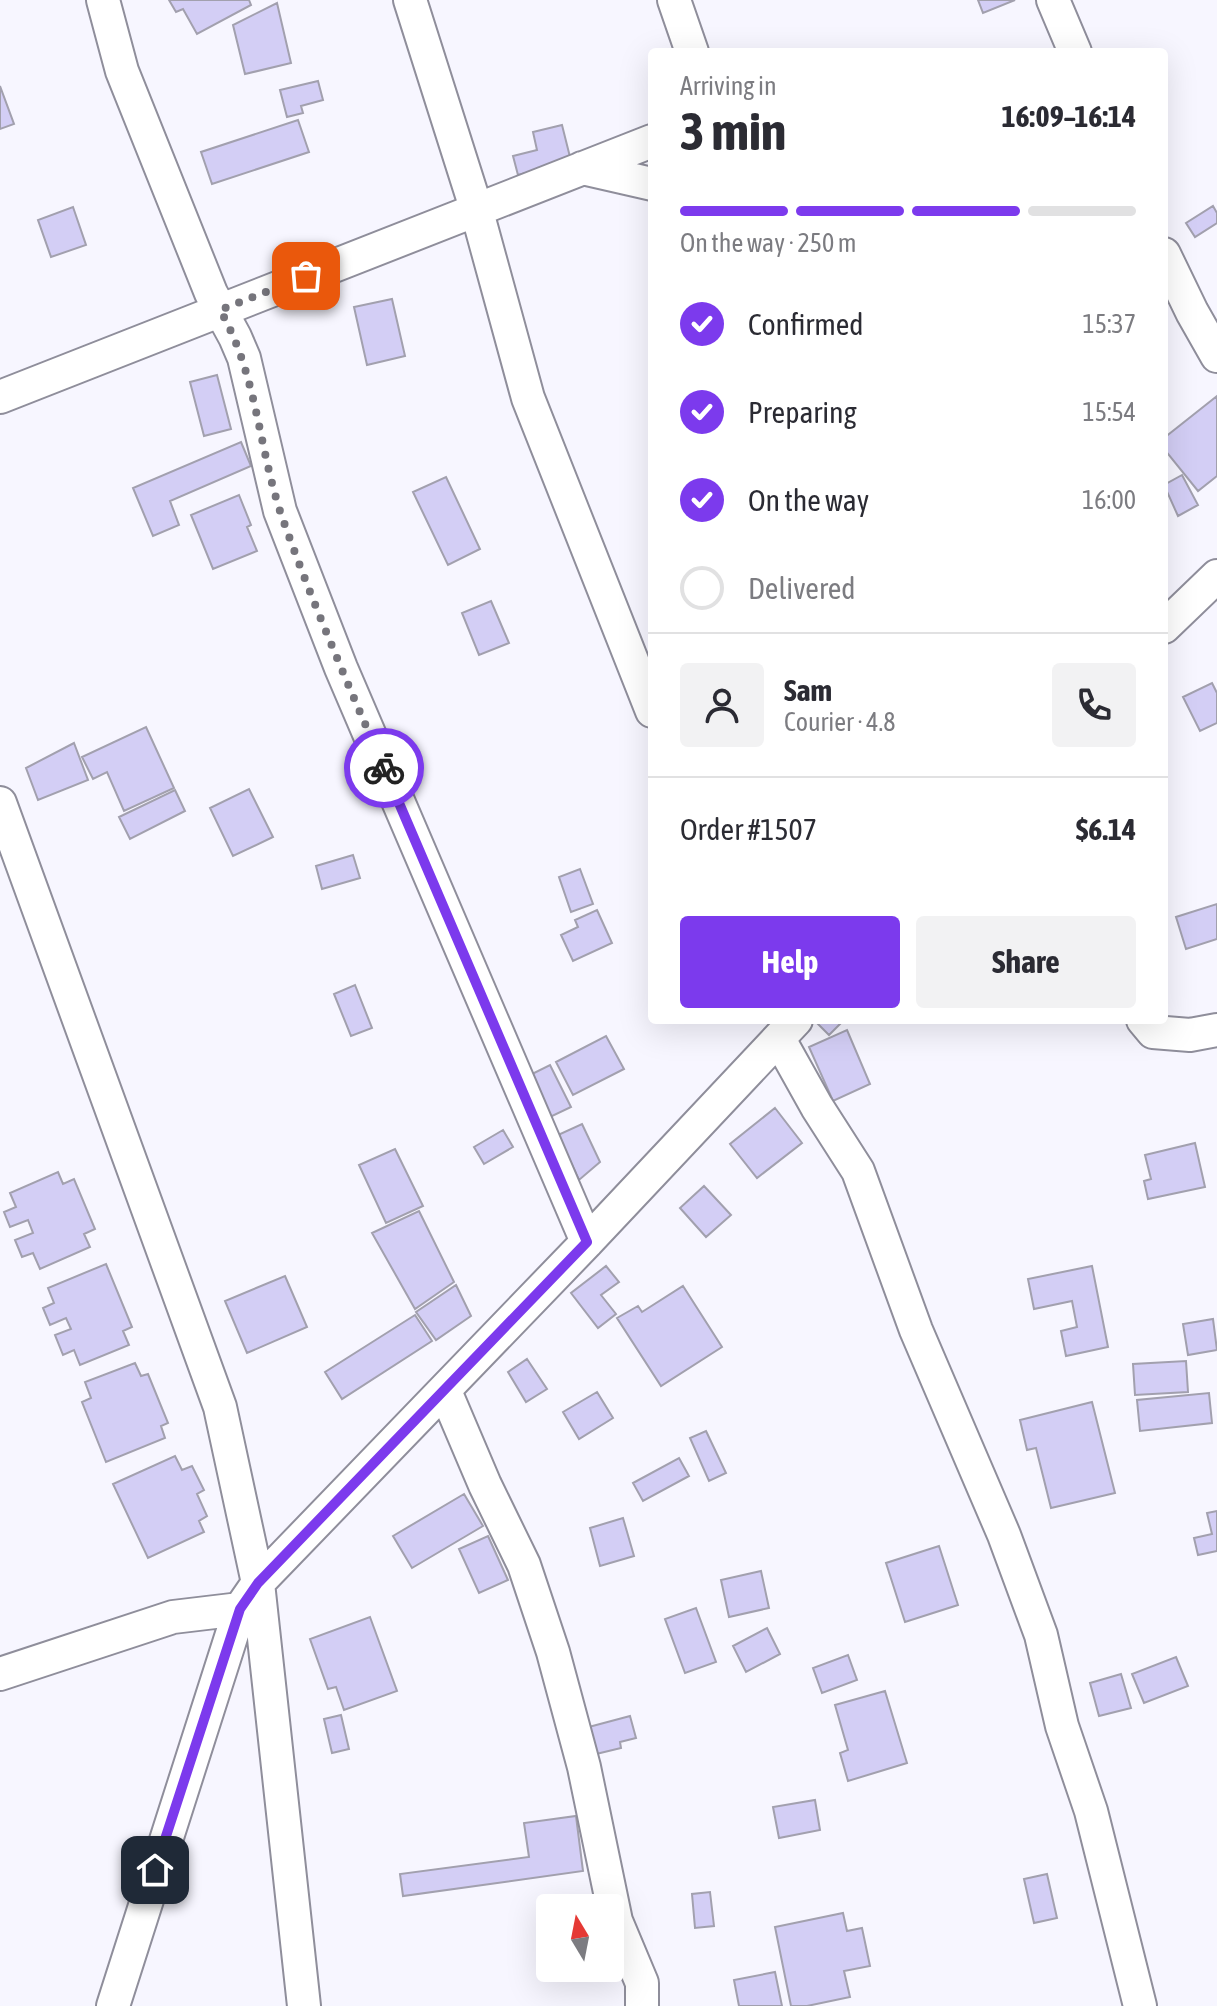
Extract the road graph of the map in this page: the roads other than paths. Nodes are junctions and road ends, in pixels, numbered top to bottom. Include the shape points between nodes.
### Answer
1 (103, 0) edge
2 (410, 0) edge
3 (674, 0) edge
4 (1053, 0) edge
5 (691, 48) edge
6 (1073, 48) edge
7 (648, 143) edge
8 (582, 168) junction
9 (648, 183) edge
10 (476, 208) junction
11 (1168, 262) edge
12 (220, 310) junction
13 (1217, 356) edge
14 (0, 397) edge
15 (1217, 576) edge
16 (1168, 623) edge
17 (648, 701) edge
18 (0, 803) edge
19 (1146, 1024) edge
20 (786, 1027) edge
21 (1217, 1030) edge
22 (587, 1242) junction
23 (445, 1391) junction
24 (249, 1596) junction
25 (0, 1674) edge
26 (113, 2006) edge
27 (304, 2006) edge
28 (642, 2006) edge
29 (1140, 2006) edge

1 - 12 street via 122,71
2 - 10 street
3 - 5 street
4 - 6 street
7 - 8 street
8 - 9 street
8 - 10 street
10 - 12 street
10 - 17 street via 528,398
11 - 13 street
12 - 14 street
12 - 22 street via 244,358 280,511 341,668
15 - 16 street
18 - 24 street via 220,1407
19 - 21 street via 1153,1032 1190,1035
20 - 22 street
20 - 29 street via 785,1045 858,1171 916,1330 1041,1635
22 - 23 street
23 - 24 street
23 - 28 street via 524,1565 553,1652 616,1921 642,1983
24 - 25 street
24 - 26 street
24 - 27 street

